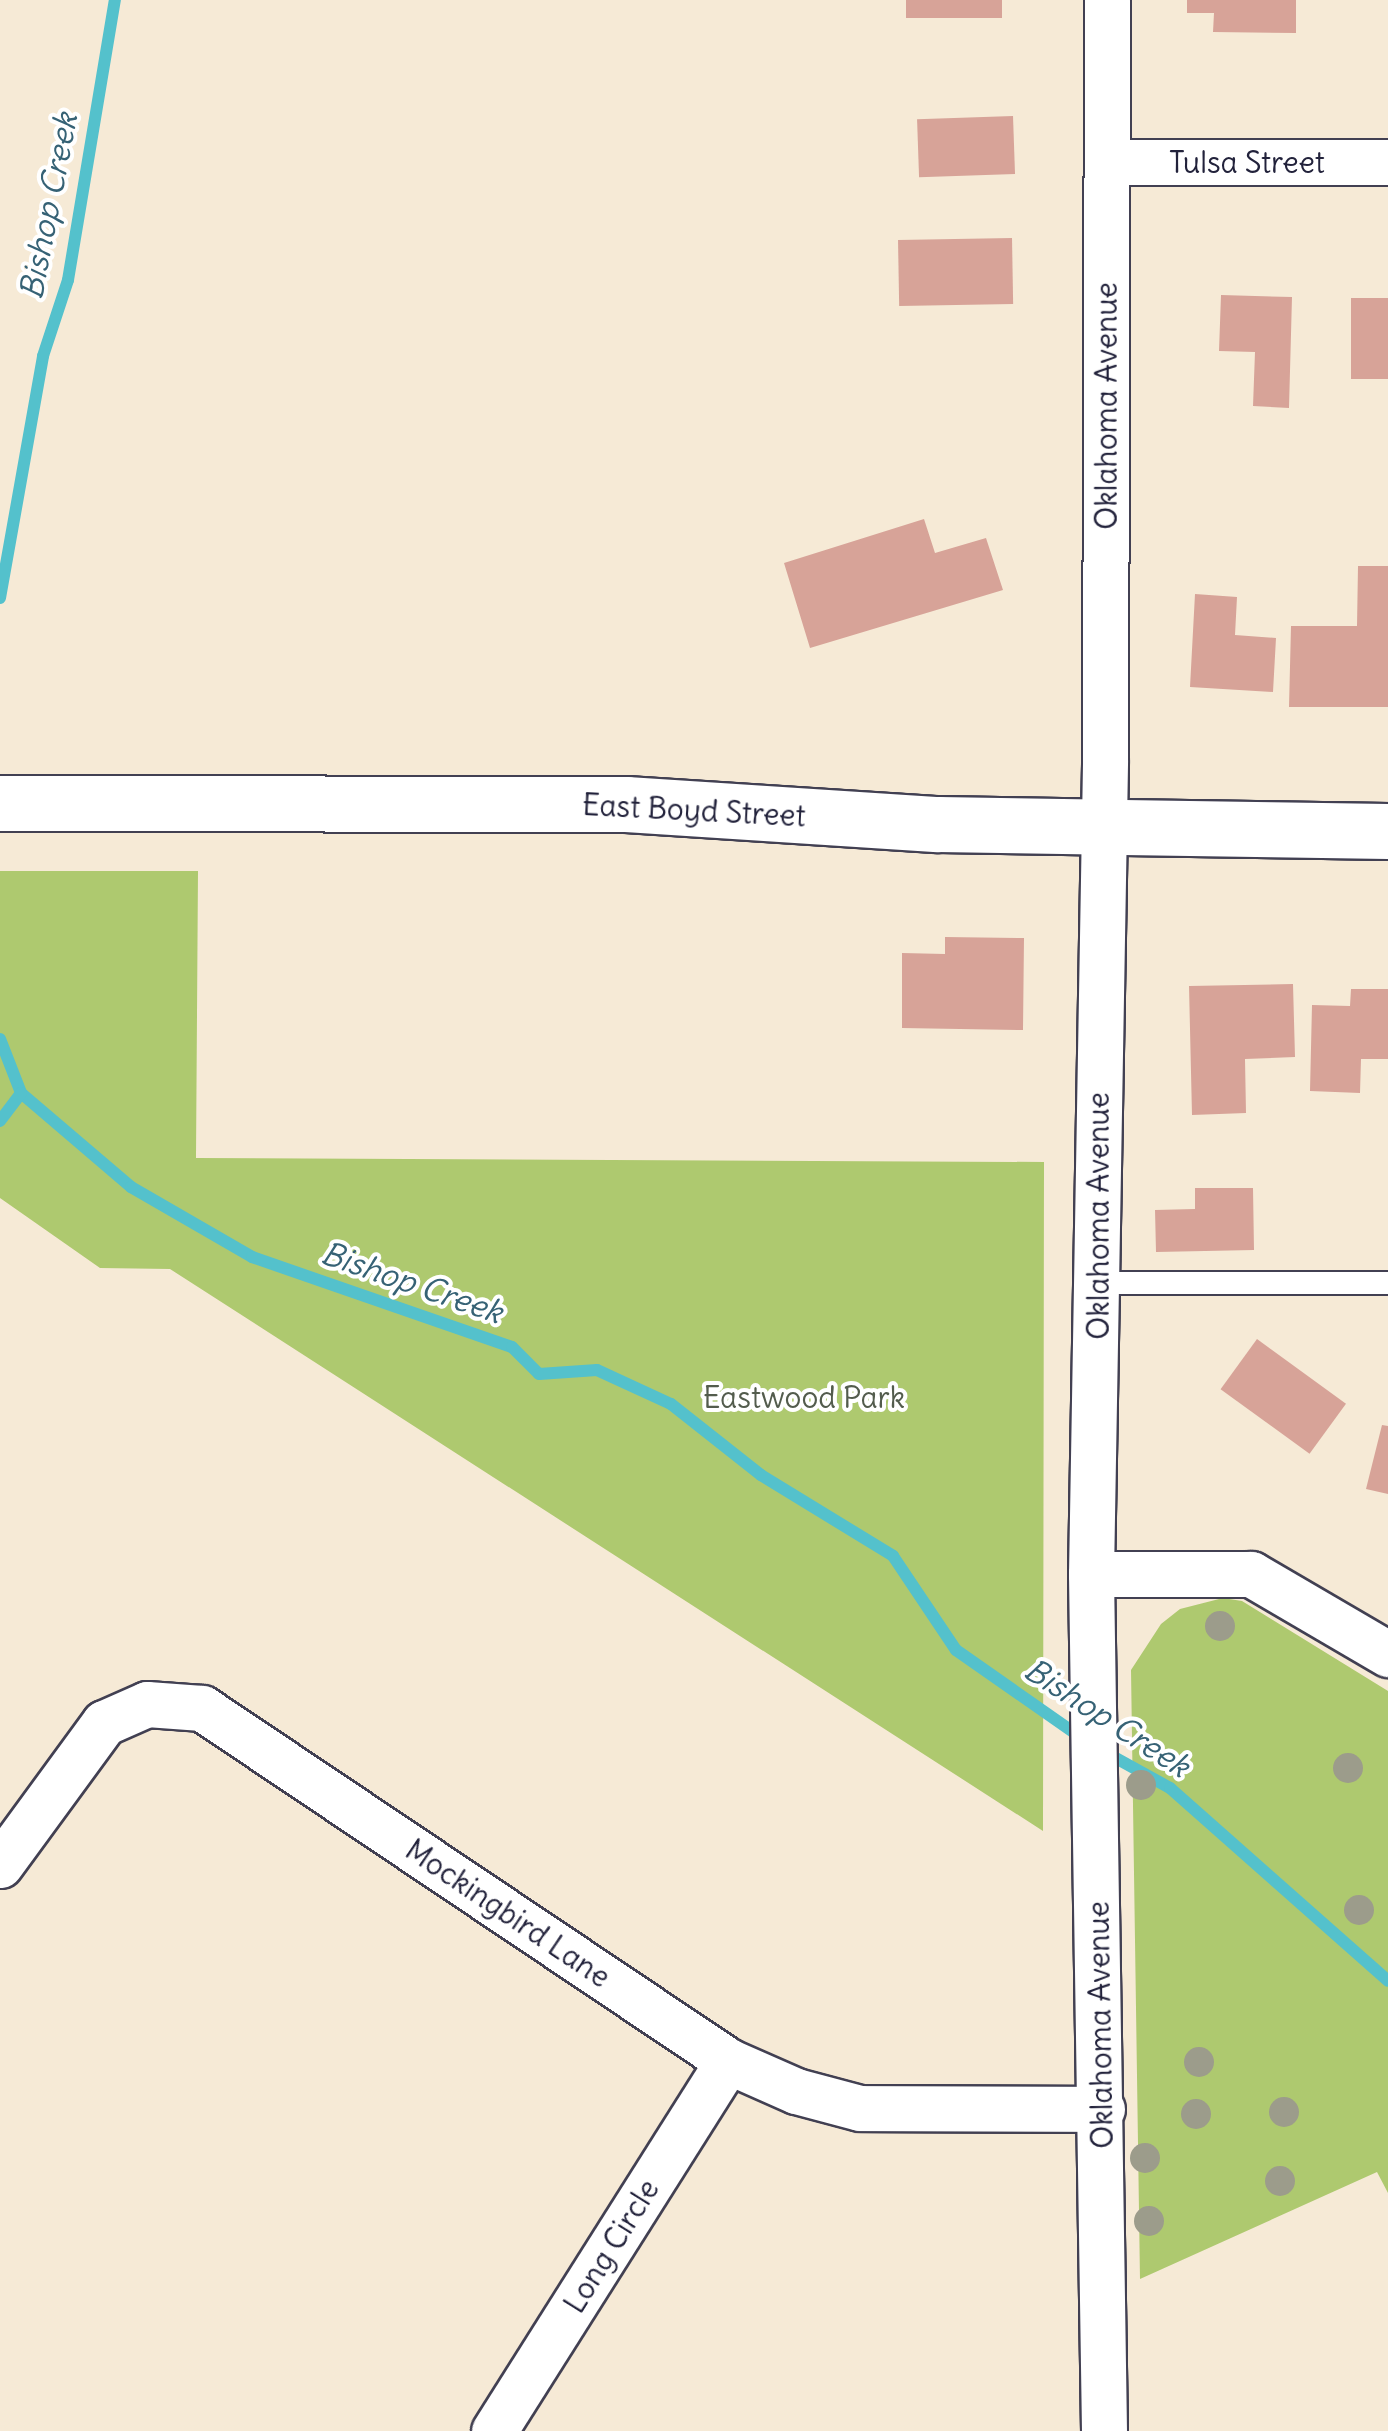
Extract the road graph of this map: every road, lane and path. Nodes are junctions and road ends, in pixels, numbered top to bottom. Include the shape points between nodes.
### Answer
1 (1107, 0) edge
2 (1107, 162) junction
3 (1388, 162) edge
4 (0, 803) edge
5 (1103, 828) junction
6 (1388, 831) edge
7 (1098, 1283) junction
8 (1388, 1283) edge
9 (1090, 1574) junction
10 (1388, 1654) edge
11 (0, 1865) edge
12 (728, 2060) junction
13 (1102, 2109) junction
14 (494, 2431) edge
15 (1104, 2431) edge

1 - 2 street, Oklahoma Avenue
2 - 3 street, Tulsa Street
2 - 5 street, Oklahoma Avenue
4 - 5 street, East Boyd Street via 626,804
5 - 6 street, East Boyd Street
5 - 7 street, Oklahoma Avenue
7 - 8 lane
7 - 9 street, Oklahoma Avenue
9 - 10 street via 1250,1574
9 - 13 street, Oklahoma Avenue
11 - 12 street, Mockingbird Lane via 104,1722 147,1704 202,1708
12 - 13 street, Mockingbird Lane via 796,2091 860,2108
12 - 14 street, Long Circle
13 - 15 street, Oklahoma Avenue

